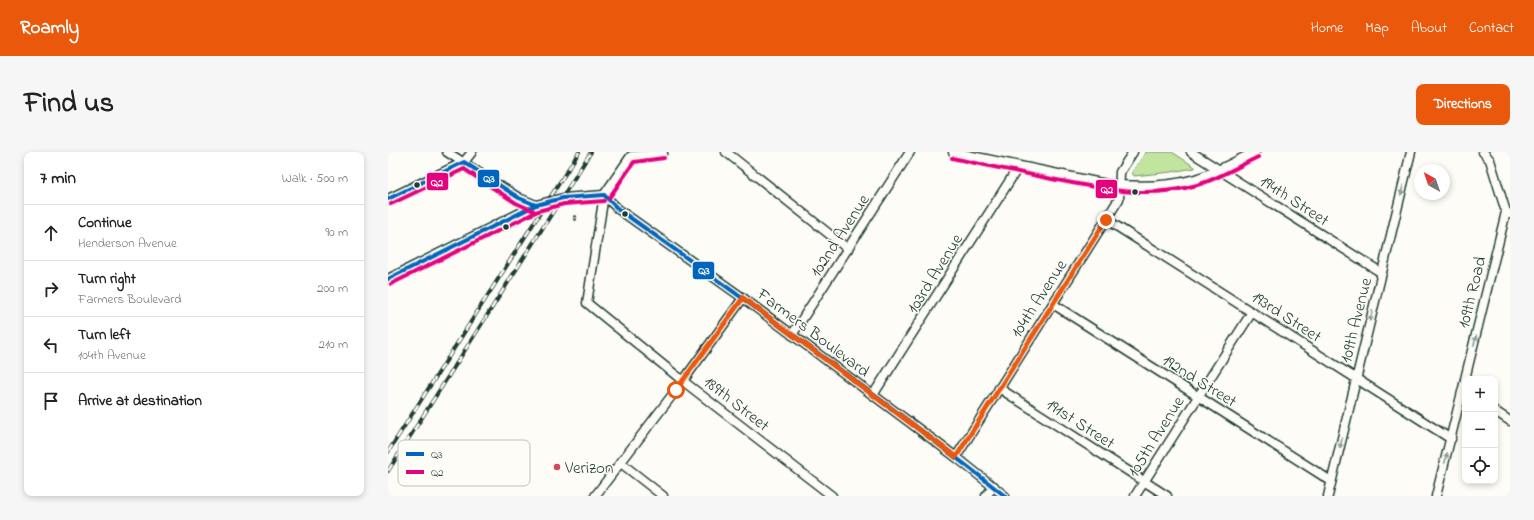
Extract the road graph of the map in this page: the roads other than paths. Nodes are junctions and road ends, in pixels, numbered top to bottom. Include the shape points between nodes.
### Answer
1 (447, 152) edge
2 (472, 152) edge
3 (663, 152) edge
4 (726, 152) edge
5 (910, 152) edge
6 (953, 152) edge
7 (1133, 152) edge
8 (1192, 152) edge
9 (1254, 152) edge
10 (1411, 152) edge
11 (1483, 152) edge
12 (632, 154) edge
13 (464, 162) junction
14 (1019, 166) junction
15 (1219, 170) junction
16 (1120, 185) junction
17 (604, 194) junction
18 (388, 199) edge
19 (536, 205) junction
20 (1508, 213) edge
21 (1106, 220) junction
22 (848, 249) junction
23 (1382, 273) junction
24 (388, 279) edge
25 (743, 298) junction
26 (1053, 304) junction
27 (1252, 312) junction
28 (792, 335) junction
29 (1466, 376) edge
30 (1356, 378) junction
31 (683, 381) junction
32 (999, 388) junction
33 (873, 395) junction
34 (1198, 396) junction
35 (1462, 399) edge
36 (1496, 412) edge
37 (1510, 421) edge
38 (1451, 439) junction
39 (956, 457) junction
40 (621, 463) junction
41 (1145, 481) junction
42 (1331, 481) junction
43 (994, 486) junction
44 (595, 496) edge
45 (663, 496) edge
46 (832, 496) edge
47 (986, 496) edge
48 (1005, 496) edge
49 (1135, 496) edge
50 (1167, 496) edge
51 (1328, 496) edge
52 (1436, 496) edge

1 - 13 street
2 - 13 street
3 - 12 street via 648,155
4 - 22 street
5 - 22 street, 102nd Avenue
6 - 14 street
7 - 16 street, 104th Avenue via 1120,172
8 - 15 street, 194th Street
9 - 15 street
10 -> 23 street, 109th Avenue
11 - 20 street via 1490,160
12 - 17 street
13 - 18 street
13 - 19 street via 519,198
14 - 16 street
14 - 33 street, 103rd Avenue
15 - 16 street via 1196,179 1179,182 1148,186
15 - 23 street, 194th Street
16 - 21 street, 104th Avenue via 1119,199
17 - 19 street via 563,198
17 - 25 street, Farmers Boulevard via 618,209
17 - 31 street, 189th Street via 588,303
19 - 24 street
29 -> 20 street, 109th Road
21 - 26 street, 104th Avenue
21 - 27 street, 193rd Street
22 - 28 street, 102nd Avenue
23 -> 30 street, 109th Avenue
25 - 28 street, Farmers Boulevard
25 - 31 street
26 - 32 street, 104th Avenue
26 - 34 street, 192nd Street
27 - 30 street, 193rd Street
27 - 34 street, 105th Avenue
28 - 33 street, Farmers Boulevard
30 - 38 street, 193rd Street
30 -> 42 street, 109th Avenue
31 - 40 street
31 - 46 street, 189th Street
32 - 39 street, 104th Avenue
32 - 41 street, 191st Street
33 - 39 street, Farmers Boulevard
34 - 41 street, 105th Avenue
34 - 42 street, 192nd Street
35 - 38 street, 109th Road
36 - 37 street
52 -> 38 street, 109th Road
39 - 43 street, Farmers Boulevard
40 - 44 street
40 - 45 street
41 - 49 street, 105th Avenue
41 - 50 street, 191st Street
42 - 51 street, 109th Avenue
43 - 47 street
43 - 48 street, Farmers Boulevard

